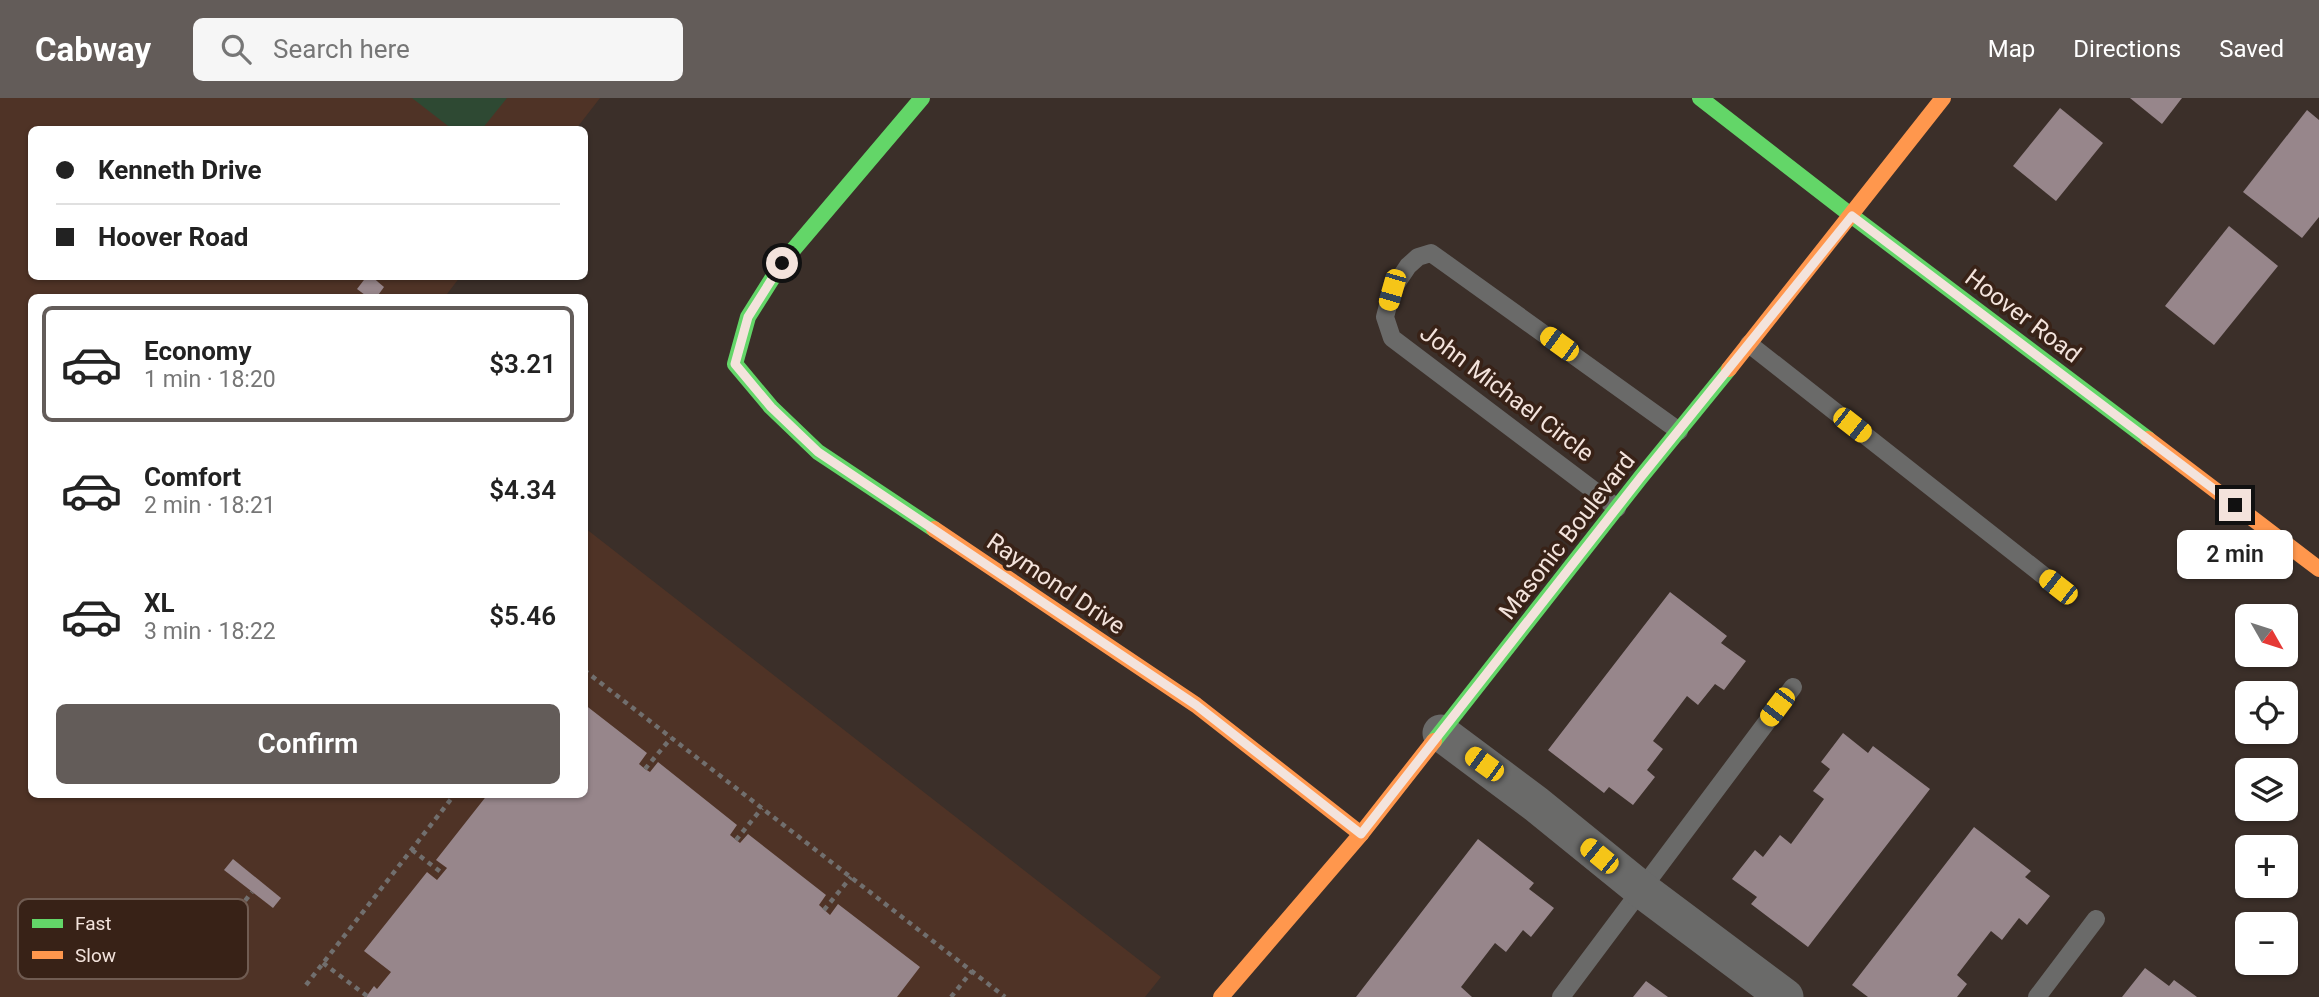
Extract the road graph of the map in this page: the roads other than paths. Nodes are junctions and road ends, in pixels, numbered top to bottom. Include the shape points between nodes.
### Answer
1 (922, 98) edge
2 (1700, 98) edge
3 (1943, 98) edge
4 (1852, 216) junction
5 (1749, 344) junction
6 (1679, 431) junction
7 (1618, 508) junction
8 (2319, 569) edge
9 (2058, 587) dead end
10 (1793, 687) dead end
11 (1441, 733) junction
12 (1361, 834) junction
13 (1642, 890) junction
14 (2096, 919) dead end
15 (1221, 997) edge
16 (1561, 997) edge
17 (1785, 997) edge
18 (2038, 997) edge

1 - 12 street, Raymond Drive via 782,263 748,317 735,364 818,452 1196,705
2 - 4 street, Hoover Road
3 - 4 street, Masonic Boulevard
4 - 5 street, Masonic Boulevard
4 - 8 street, Hoover Road
5 - 6 street, Masonic Boulevard
5 - 9 lane
6 - 7 street, Masonic Boulevard
6 - 7 lane, John Michael Circle via 1431,253 1408,266 1392,290 1385,317 1392,338
7 - 11 street, Masonic Boulevard
10 - 13 lane
11 - 12 street, Masonic Boulevard
11 - 13 street
12 - 15 street, Masonic Boulevard
13 - 16 lane
13 - 17 street
14 - 18 lane

